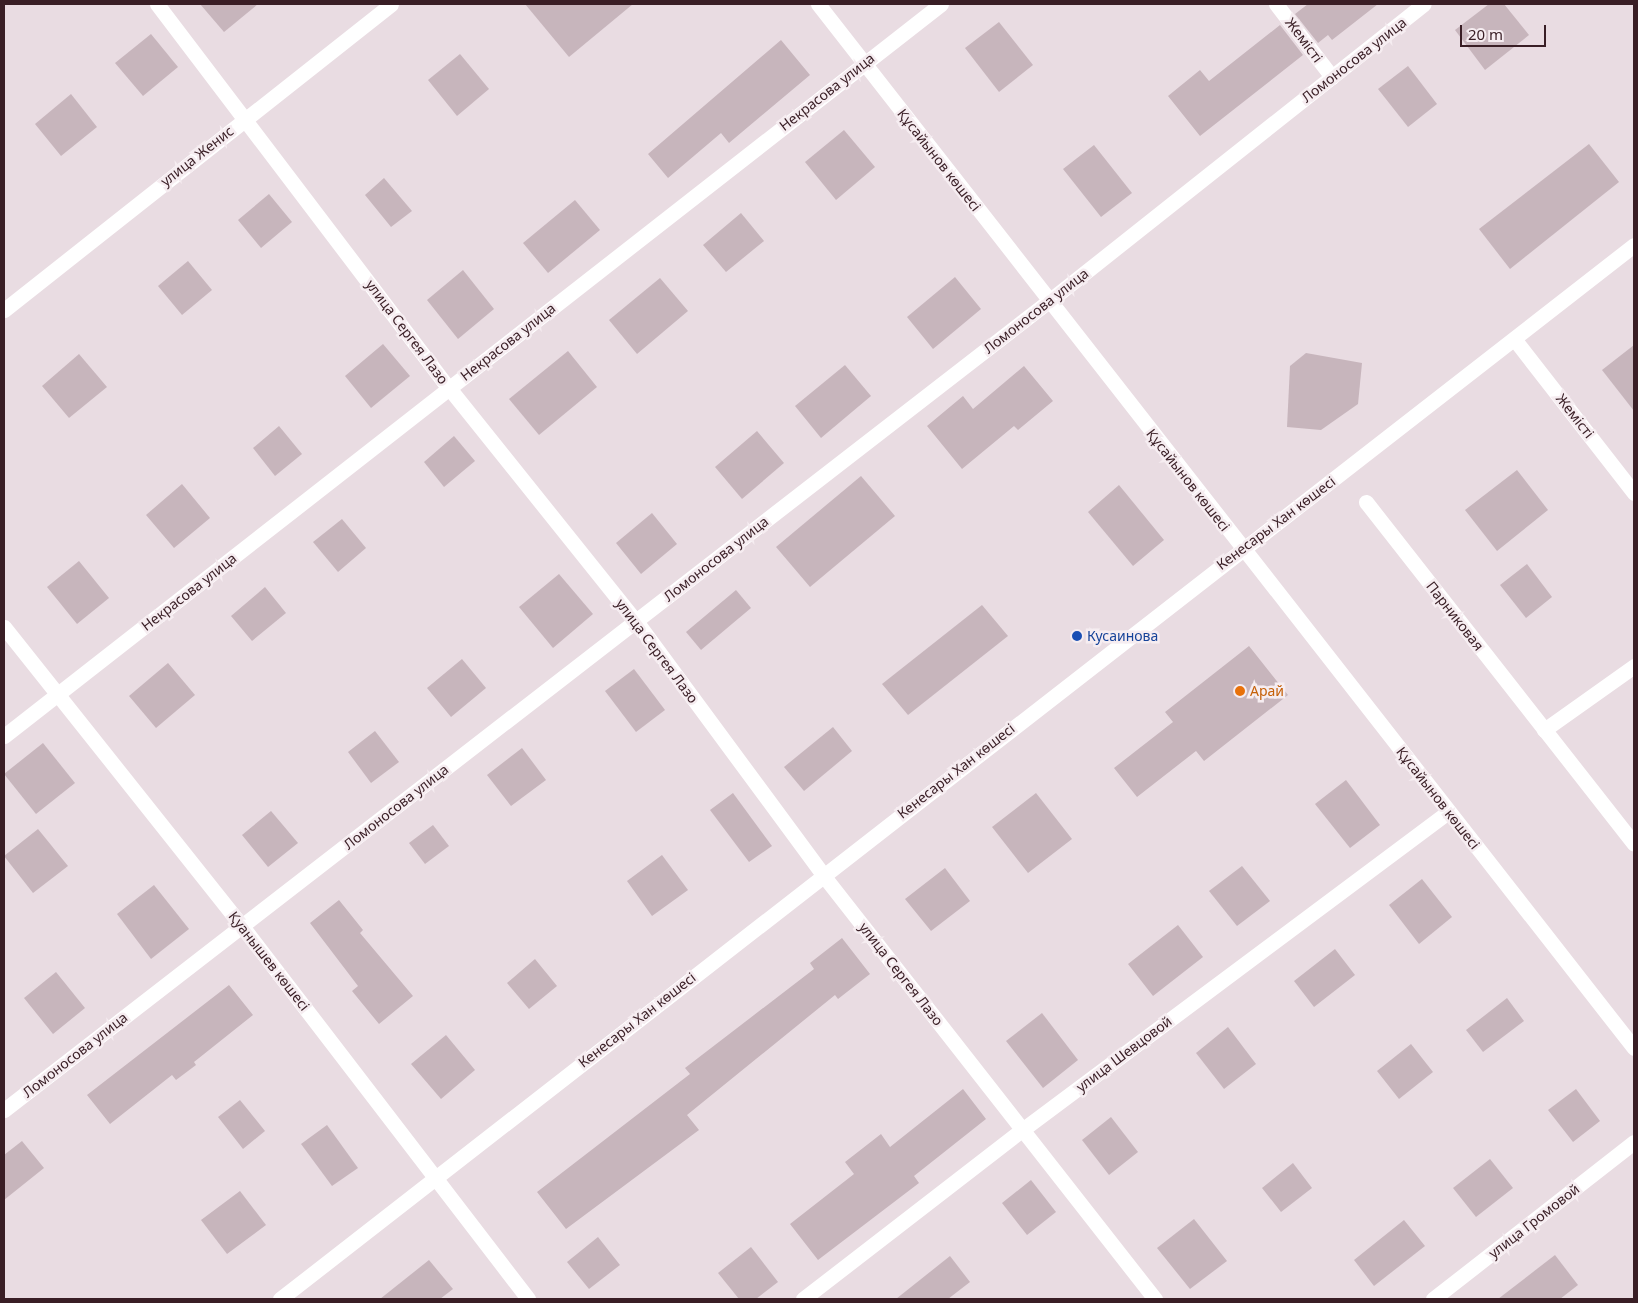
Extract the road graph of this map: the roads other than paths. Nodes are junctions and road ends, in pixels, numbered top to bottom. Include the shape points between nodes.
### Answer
1 (157, 4) edge
2 (391, 4) edge
3 (818, 4) edge
4 (941, 4) edge
5 (1276, 4) edge
6 (1424, 4) edge
7 (864, 63) junction
8 (1332, 77) junction
9 (245, 118) junction
10 (1634, 245) edge
11 (1050, 302) junction
12 (4, 310) edge
13 (1515, 340) junction
14 (449, 388) junction
15 (1634, 493) edge
16 (1366, 502) dead end
17 (1241, 549) junction
18 (636, 621) junction
19 (4, 627) edge
20 (1634, 666) edge
21 (58, 695) junction
22 (1544, 730) junction
23 (4, 736) edge
24 (1448, 812) junction
25 (1634, 844) edge
26 (823, 875) junction
27 (242, 926) junction
28 (1634, 1048) edge
29 (4, 1110) edge
30 (1022, 1130) junction
31 (1634, 1142) edge
32 (435, 1178) junction
33 (280, 1299) edge
34 (528, 1299) edge
35 (803, 1299) edge
36 (1155, 1299) edge
37 (1433, 1299) edge

1 - 9 street, улица Сергея Лазо
2 - 9 street, улица Женис
3 - 7 street, Құсайынов көшесі
4 - 7 street, Некрасова улица
5 - 8 street, Жемісті
6 - 8 street, Ломоносова улица
7 - 11 street, Құсайынов көшесі
7 - 14 street, Некрасова улица
8 - 11 street, Ломоносова улица
9 - 12 street, улица Женис
9 - 14 street, улица Сергея Лазо
10 - 13 street, Кенесары Хан көшесі
11 - 17 street, Құсайынов көшесі
11 - 18 street, Ломоносова улица
13 - 15 street, Жемісті
13 - 17 street, Кенесары Хан көшесі
14 - 18 street, улица Сергея Лазо
14 - 21 street, Некрасова улица
16 - 22 street, Парниковая
17 - 24 street, Құсайынов көшесі
17 - 26 street, Кенесары Хан көшесі
18 - 26 street, улица Сергея Лазо
18 - 27 street, Ломоносова улица
19 - 21 street, Қуанышев көшесі
20 - 22 street
21 - 23 street, Некрасова улица
21 - 27 street, Қуанышев көшесі
22 - 25 street, Парниковая
24 - 28 street, Құсайынов көшесі
24 - 30 street, улица Шевцовой
26 - 30 street, улица Сергея Лазо
26 - 32 street, Кенесары Хан көшесі
27 - 29 street, Ломоносова улица
27 - 32 street, Қуанышев көшесі
30 - 35 street, улица Шевцовой
30 - 36 street, улица Сергея Лазо
31 - 37 street, улица Громовой
32 - 33 street, Кенесары Хан көшесі
32 - 34 street, Қуанышев көшесі

